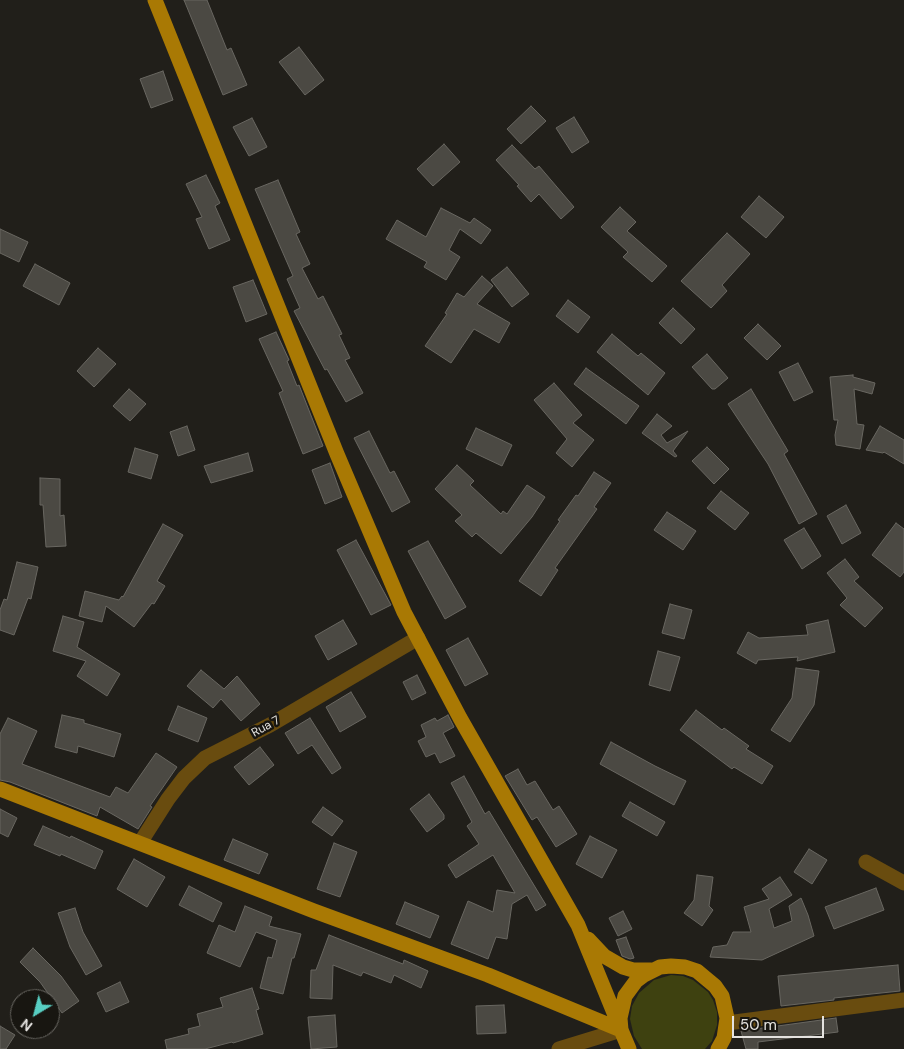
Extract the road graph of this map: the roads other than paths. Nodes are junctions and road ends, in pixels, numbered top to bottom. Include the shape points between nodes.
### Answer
1 (155, 0) edge
2 (418, 638) junction
3 (0, 789) edge
4 (140, 843) junction
5 (866, 862) dead end
6 (904, 882) edge
7 (578, 925) junction
8 (654, 970) junction
9 (904, 1000) edge
10 (727, 1025) junction
11 (621, 1030) junction
12 (559, 1049) edge
13 (629, 1049) edge
14 (718, 1049) edge
15 (732, 1049) edge

1 - 2 main road via 337,454
2 - 4 street, Rua 7 via 270,725 206,758 178,785
2 - 7 main road
3 - 4 main road
4 - 11 main road via 488,975
5 - 6 street
7 - 8 main road via 611,962 633,970
7 - 11 main road
8 - 10 main road via 685,967 706,977 722,996
8 - 11 main road via 636,980 625,996
9 - 10 street
10 - 14 main road
10 - 15 main road
11 - 12 street
11 - 13 main road

